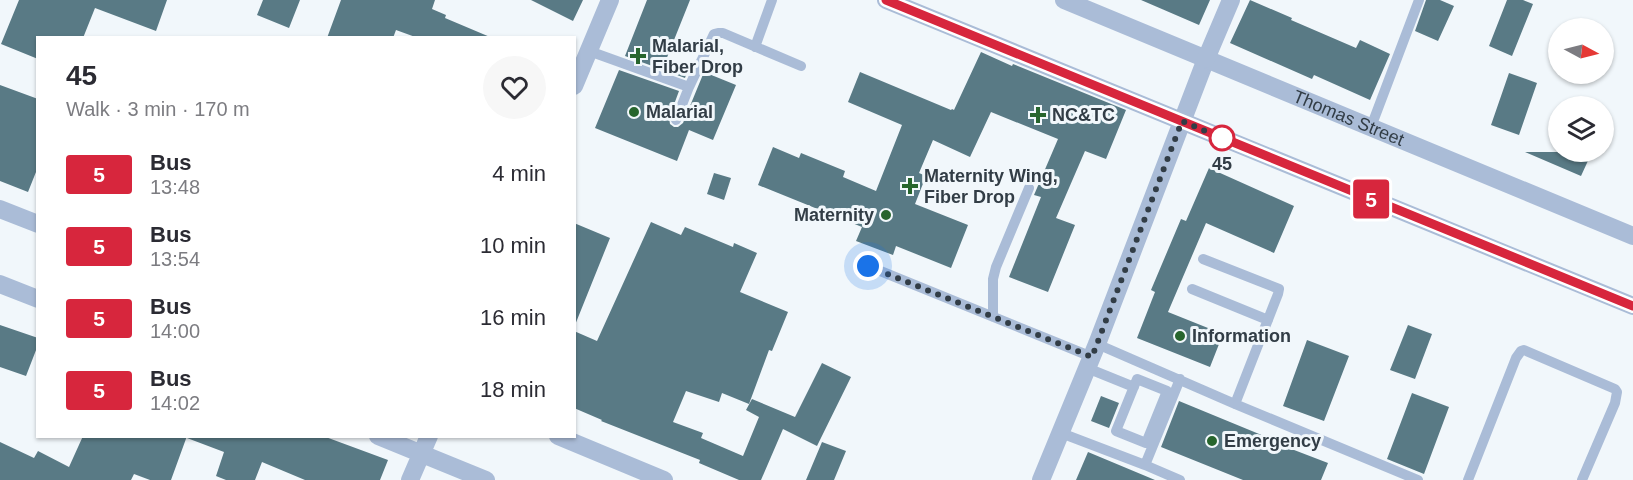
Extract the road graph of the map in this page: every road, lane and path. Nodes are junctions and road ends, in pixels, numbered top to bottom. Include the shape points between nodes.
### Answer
1 (610, 0) edge
2 (772, 0) edge
3 (886, 0) edge
4 (1064, 0) edge
5 (1231, 0) edge
6 (1419, 0) edge
7 (755, 47) junction
8 (590, 51) junction
9 (1206, 59) junction
10 (801, 66) dead end
11 (576, 82) edge
12 (689, 87) junction
13 (676, 120) dead end
14 (1182, 121) junction
15 (1371, 127) junction
16 (1029, 188) dead end
17 (0, 209) edge
18 (36, 223) edge
19 (1633, 236) edge
20 (1203, 259) dead end
21 (868, 266) dead end
22 (0, 284) edge
23 (1192, 289) dead end
24 (36, 298) edge
25 (1633, 306) edge
26 (993, 317) junction
27 (1268, 320) junction
28 (1092, 356) junction
29 (1180, 379) junction
30 (1134, 387) junction
31 (1235, 404) junction
32 (1061, 433) junction
33 (383, 438) edge
34 (428, 438) edge
35 (563, 438) edge
36 (421, 454) junction
37 (1145, 465) junction
38 (410, 480) edge
39 (486, 480) edge
40 (664, 480) edge
41 (1041, 480) edge
42 (1180, 480) edge
43 (1418, 480) edge
44 (1468, 480) edge
45 (1582, 480) edge

1 - 8 street
2 - 7 lane
3 - 14 street
4 - 9 street, Thomas Street
5 - 9 street
6 - 15 lane
7 - 10 lane
7 - 12 lane via 723,33 714,34
8 - 11 street
8 - 12 lane
9 - 14 street
9 - 15 street, Thomas Street
12 - 13 lane
14 - 25 street
14 - 28 street
15 - 19 street, Thomas Street
16 - 26 lane via 996,267
17 - 18 street
20 - 27 lane via 1279,289
21 - 26 lane
22 - 24 street
23 - 27 lane
26 - 28 lane
27 - 31 lane
28 - 29 lane
28 - 30 lane
28 - 32 street
29 - 31 lane
29 - 37 lane
30 - 30 lane via 1137,379 1167,391 1146,443 1116,431
31 - 43 lane
32 - 37 lane
32 - 41 street
33 - 36 street
34 - 36 street
35 - 40 street
36 - 38 street
36 - 39 street
37 - 42 lane
44 - 45 lane via 1516,358 1524,350 1616,389 1615,403

